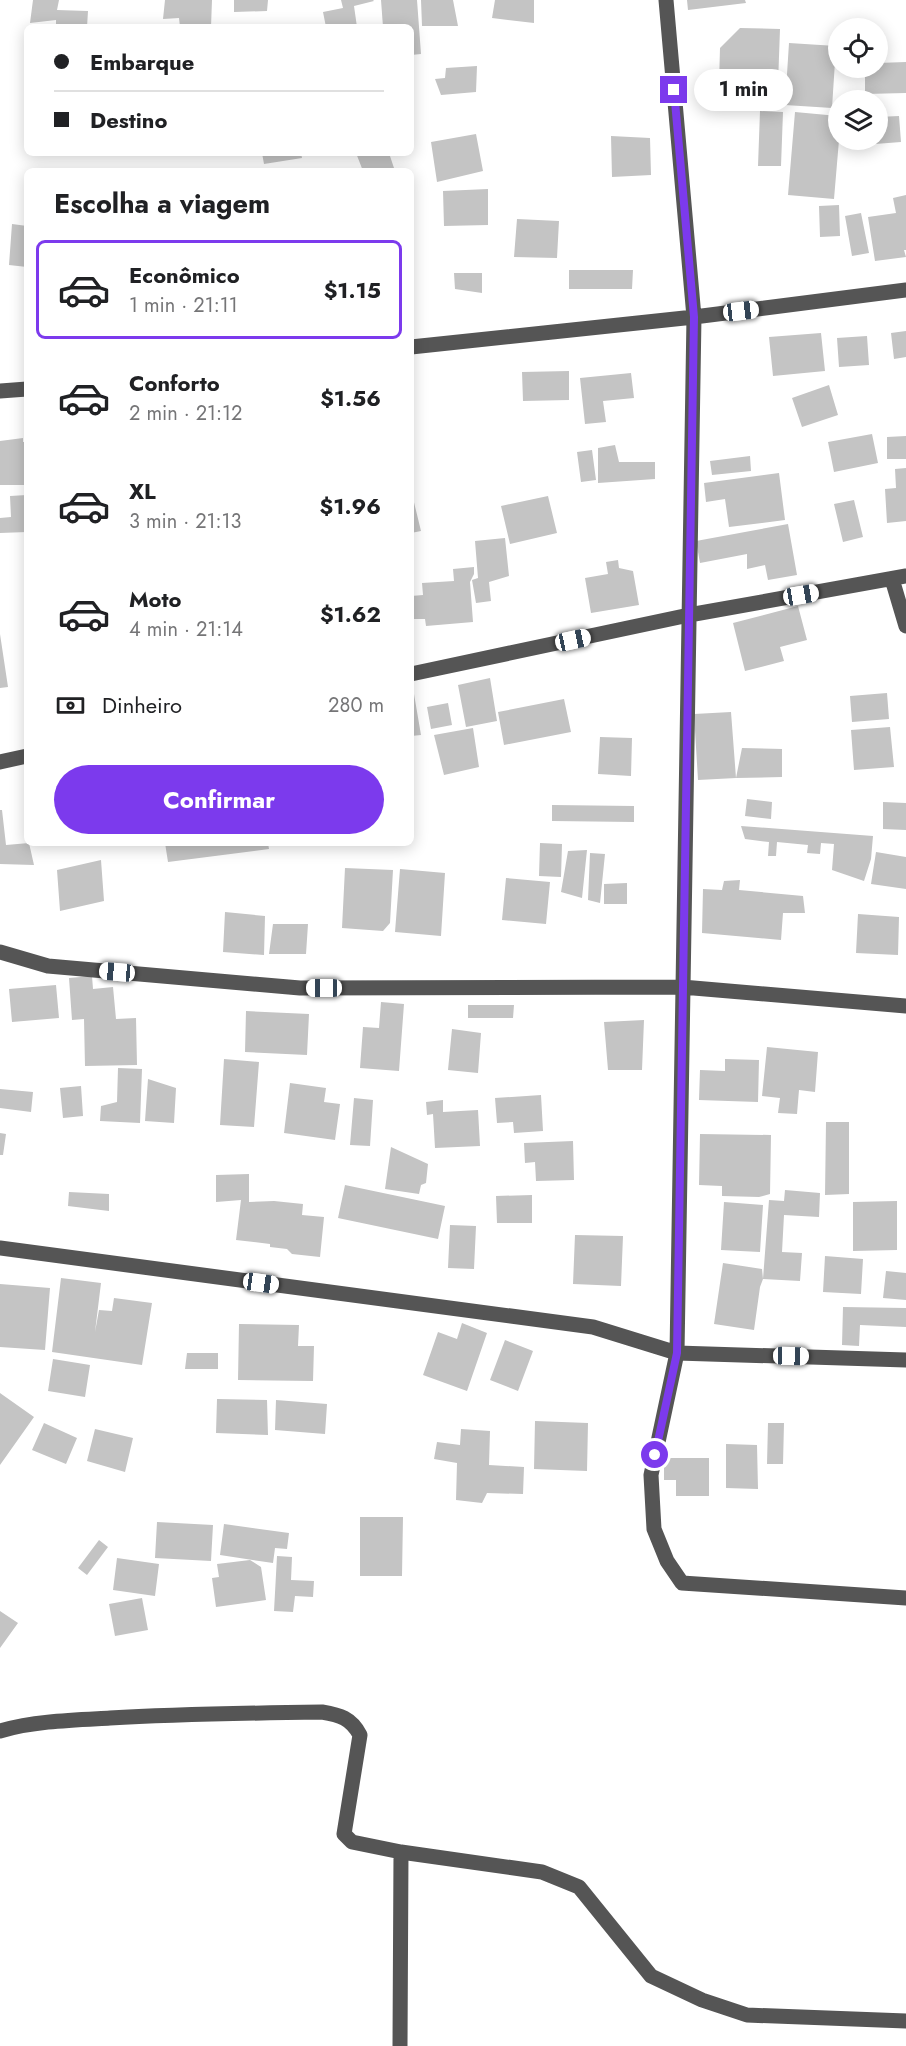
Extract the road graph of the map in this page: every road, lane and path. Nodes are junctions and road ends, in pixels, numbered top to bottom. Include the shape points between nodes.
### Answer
1 (666, 0) edge
2 (906, 290) edge
3 (694, 317) junction
4 (414, 347) edge
5 (24, 389) edge
6 (0, 392) edge
7 (899, 578) edge
8 (688, 615) junction
9 (906, 626) edge
10 (414, 673) edge
11 (24, 757) edge
12 (0, 762) edge
13 (0, 952) edge
14 (682, 987) junction
15 (906, 1006) edge
16 (0, 1248) edge
17 (677, 1353) junction
18 (906, 1360) edge
19 (906, 1598) edge
20 (0, 1731) edge
21 (400, 1852) junction
22 (906, 2021) edge
23 (399, 2046) edge

1 - 3 street
2 - 3 street
3 - 4 street
3 - 8 street
5 - 6 street
7 - 8 street
7 - 9 street
8 - 10 street
8 - 14 street
11 - 12 street
13 - 14 street via 48,966 300,988
14 - 15 street
14 - 17 street
16 - 17 street via 593,1327
17 - 18 street
17 - 19 street via 651,1475 654,1529 667,1561 682,1583
20 - 21 street via 80,1720 174,1714 322,1712 342,1716 354,1724 360,1735 344,1834 352,1842
21 - 22 street via 542,1872 579,1887 651,1976 702,2000 747,2014
21 - 23 street

